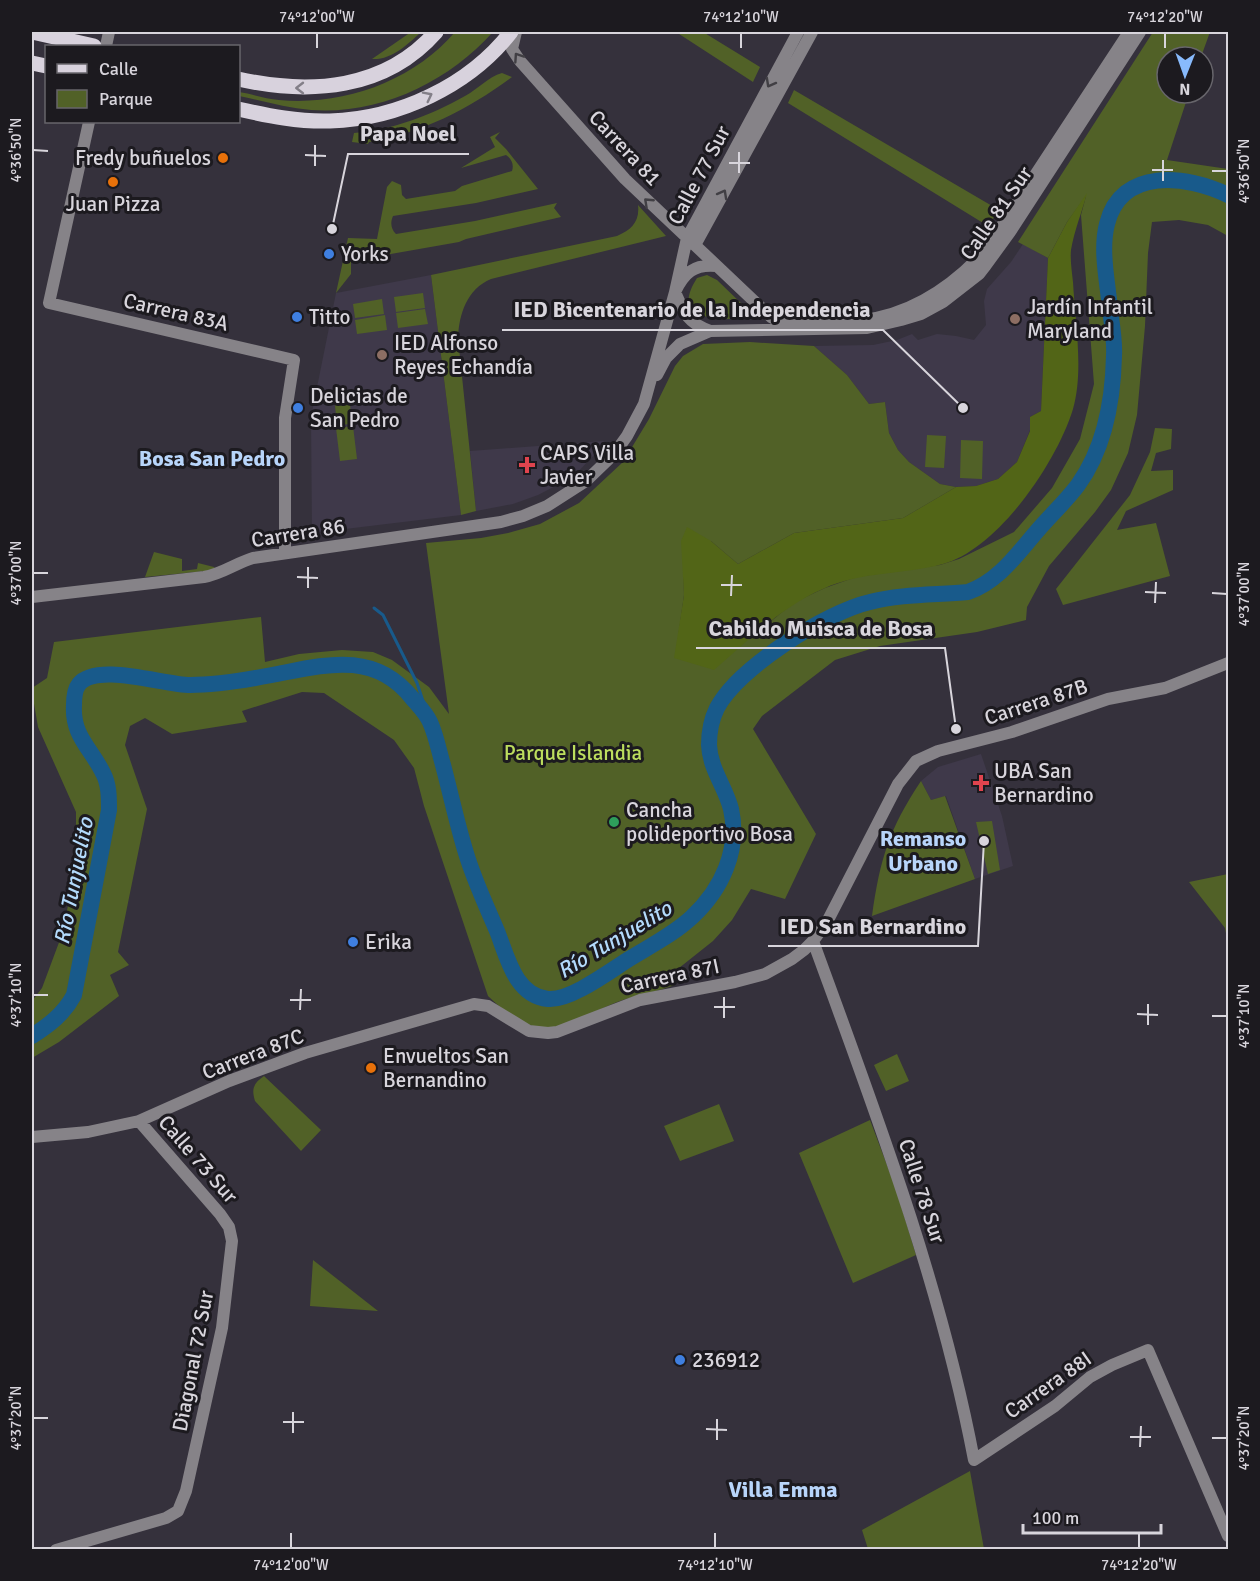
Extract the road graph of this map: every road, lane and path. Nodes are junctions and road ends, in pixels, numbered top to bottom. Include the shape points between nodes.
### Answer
1 (32, 32) edge
2 (436, 32) edge
3 (511, 32) edge
4 (516, 32) edge
5 (798, 32) edge
6 (812, 32) edge
7 (1129, 32) edge
8 (1140, 32) edge
9 (90, 45) edge
10 (240, 79) edge
11 (240, 109) edge
12 (89, 123) edge
13 (691, 242) junction
14 (716, 266) junction
15 (675, 292) junction
16 (786, 321) joint
17 (711, 331) junction
18 (644, 404) junction
19 (501, 522) joint
20 (285, 553) junction
21 (32, 597) edge
22 (1228, 663) edge
23 (813, 941) junction
24 (488, 1005) joint
25 (139, 1121) junction
26 (32, 1137) edge
27 (226, 1223) joint
28 (974, 1460) joint
29 (1228, 1536) edge
30 (56, 1550) edge

1 - 9 main road
2 -> 10 main road via 405,59 358,81 305,88
11 -> 3 main road via 332,121 379,115 426,98 454,82 484,61
13 -> 4 street, Carrera 81 via 625,179 520,61 512,49
5 -> 13 street, Calle 77 Sur
13 -> 6 street, Calle 77 Sur
7 - 16 street, Calle 81 Sur via 970,268 922,302 894,314 860,320
8 - 17 street, Calle 81 Sur via 986,265 943,302 921,314 867,328
12 - 20 street, Carrera 83A via 49,303 294,360 285,418
13 - 14 street, Carrera 81
13 - 15 street, Calle 77 Sur
14 - 15 street via 689,271
14 - 16 street, Carrera 81 via 771,317
15 - 17 street via 687,317
15 - 18 street, Calle 77 Sur
17 - 18 street, Calle 81 Sur via 687,339 670,353
18 - 19 street, Calle 77 Sur via 614,454 586,481 547,506
19 - 20 street, Carrera 86
20 - 21 street, Carrera 86 via 245,561 204,577
22 - 23 street, Carrera 87B via 1176,684 1108,699 1012,732 938,751 916,762 898,784 827,922
23 - 24 street, Carrera 87I via 792,959 758,976 640,1000 556,1032 529,1031
23 - 28 street, Calle 78 Sur via 896,1168 931,1286
24 - 25 street, Carrera 87C via 458,1008 305,1053
25 - 26 street, Carrera 87C via 95,1131
25 - 27 street, Calle 73 Sur
27 - 30 street, Diagonal 72 Sur via 232,1247 222,1328 182,1505 166,1518
28 - 29 street, Carrera 88I via 1055,1406 1090,1377 1148,1350

